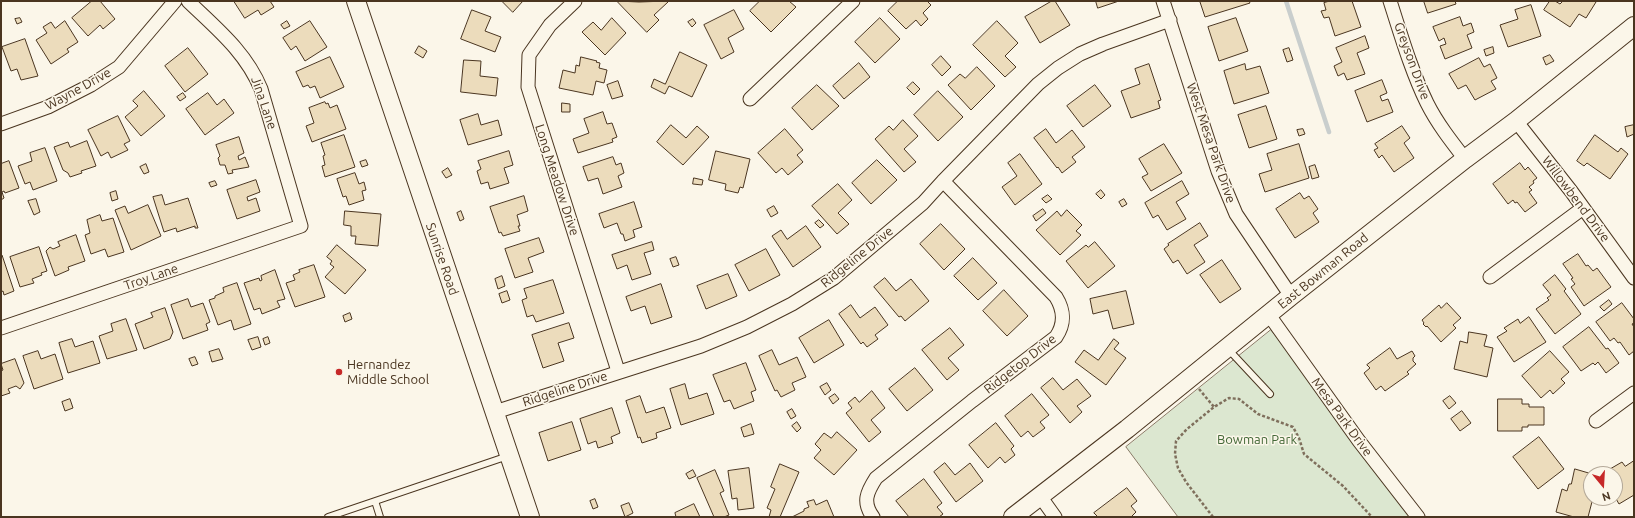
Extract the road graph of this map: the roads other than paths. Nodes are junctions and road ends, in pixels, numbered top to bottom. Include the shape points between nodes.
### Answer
1 (175, 1) edge
2 (188, 1) edge
3 (356, 1) edge
4 (575, 1) edge
5 (853, 1) edge
6 (1163, 1) edge
7 (1390, 1) edge
8 (1170, 20) junction
9 (1634, 26) edge
10 (750, 99) dead end
11 (1516, 121) junction
12 (1, 124) edge
13 (1465, 159) junction
14 (943, 180) junction
15 (1583, 208) junction
16 (301, 226) joint
17 (1490, 277) dead end
18 (1634, 278) edge
19 (1291, 296) junction
20 (1268, 315) junction
21 (1, 328) edge
22 (1227, 348) junction
23 (618, 371) junction
24 (1634, 392) edge
25 (1270, 394) dead end
26 (495, 412) junction
27 (1596, 421) dead end
28 (509, 456) junction
29 (1040, 496) junction
30 (375, 501) junction
31 (328, 517) edge
32 (380, 517) edge
33 (530, 517) edge
34 (873, 517) edge
35 (1013, 517) edge
36 (1055, 517) edge
37 (1418, 517) edge

1 - 12 street, Wayne Drive via 119,67 48,107
2 - 16 street, Jina Lane via 235,46 256,77 262,89
3 - 26 street, Sunrise Road
4 - 23 street, Long Meadow Drive via 550,25 529,55 528,87
5 - 10 street
6 - 8 street, West Mesa Park Drive
7 - 13 street, Greyson Drive via 1417,83 1427,104
8 - 14 street, Ridgeline Drive via 1103,44 1058,68 1038,84
8 - 19 street, West Mesa Park Drive via 1227,196 1236,214
9 - 11 street, East Bowman Road
11 - 13 street, East Bowman Road
11 - 15 street, Willowbend Drive
13 - 19 street, East Bowman Road
14 - 23 street, Ridgeline Drive via 923,203 834,278 792,304 747,327 701,346
14 - 34 street, Ridgetop Drive via 1056,297 1063,320 1056,337 876,478 867,498 868,509
15 - 17 street
15 - 18 street, Willowbend Drive
16 - 21 street, Troy Lane
19 - 20 street, East Bowman Road
20 - 22 street, East Bowman Road
20 - 37 street, Mesa Park Drive via 1359,441
22 - 25 lane
22 - 29 street, East Bowman Road
23 - 26 street, Ridgeline Drive
24 - 27 street
26 - 28 street, Sunrise Road
28 - 30 lane
28 - 33 street, Sunrise Road
29 - 35 street, East Bowman Road
29 - 36 street
30 - 31 lane
30 - 32 lane

